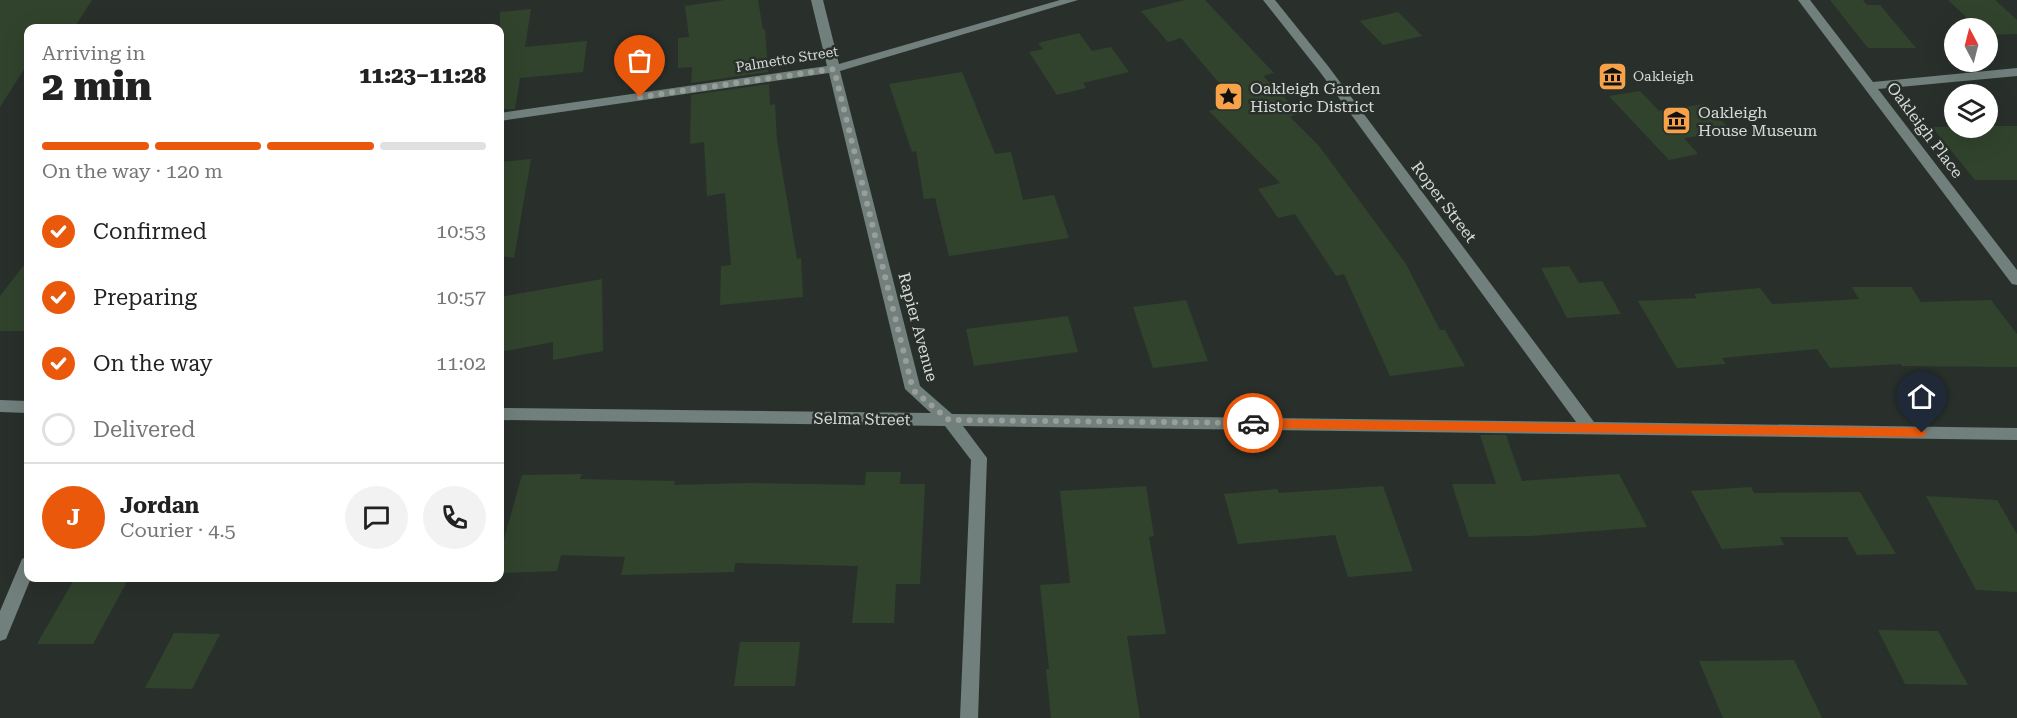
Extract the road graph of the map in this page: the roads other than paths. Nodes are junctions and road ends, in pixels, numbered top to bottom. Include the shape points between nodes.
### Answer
1 (817, 0) edge
2 (1072, 0) edge
3 (1269, 0) edge
4 (1804, 0) edge
5 (834, 69) junction
6 (2017, 72) edge
7 (1871, 86) junction
8 (504, 116) edge
9 (2017, 280) edge
10 (0, 406) edge
11 (24, 407) edge
12 (504, 414) edge
13 (949, 420) junction
14 (1589, 427) junction
15 (2017, 434) edge
16 (24, 574) edge
17 (0, 633) edge
18 (969, 718) edge

1 - 5 street, Rapier Avenue
2 - 5 street, Palmetto Street
3 - 14 street, Roper Street
4 - 7 street, Oakleigh Place
5 - 8 street, Palmetto Street
5 - 13 street, Rapier Avenue via 913,390
6 - 7 street
7 - 9 street, Oakleigh Place
10 - 11 street
12 - 13 street, Selma Street
13 - 14 street, Selma Street
13 - 18 street, Rapier Avenue via 979,458
14 - 15 street, Selma Street
16 - 17 street

